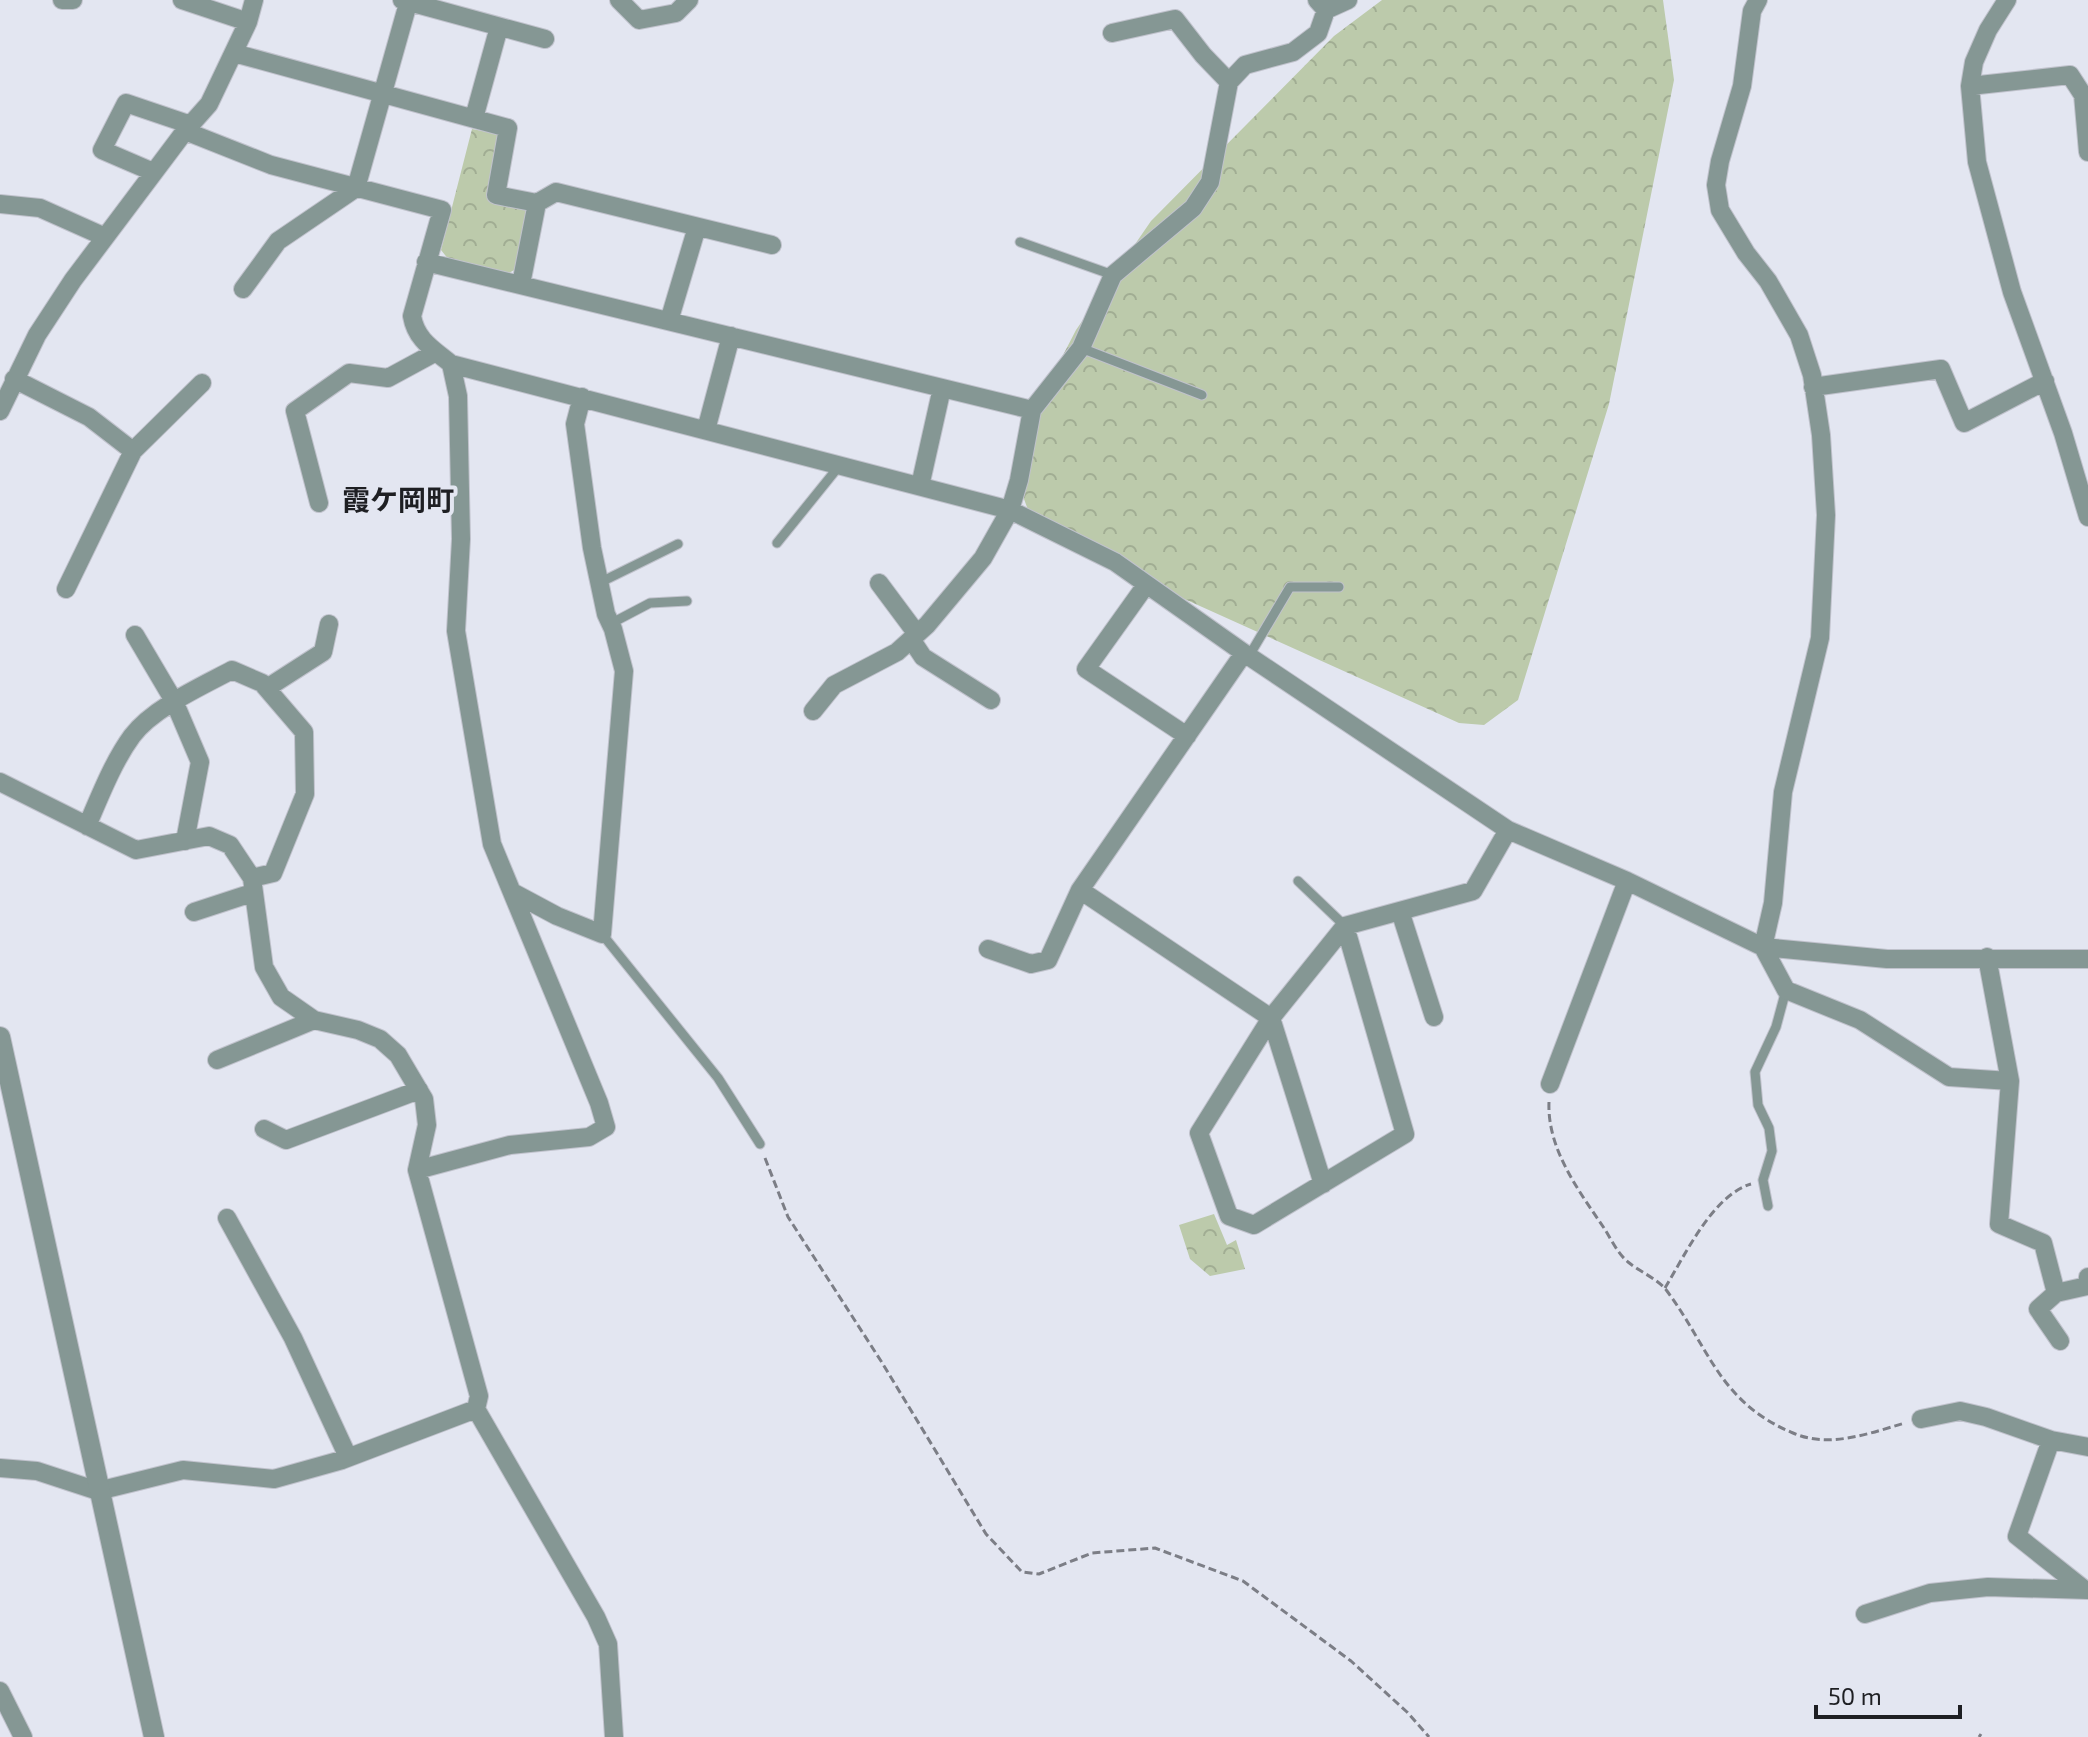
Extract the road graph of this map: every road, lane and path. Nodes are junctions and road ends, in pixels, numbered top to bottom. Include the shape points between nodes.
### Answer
1 (62, 0) edge
2 (73, 0) edge
3 (182, 0) edge
4 (254, 0) edge
5 (619, 0) edge
6 (689, 0) edge
7 (1348, 0) edge
8 (1758, 0) edge
9 (2007, 0) edge
10 (407, 1) edge
11 (1322, 5) edge
12 (248, 22) junction
13 (499, 27) junction
14 (1112, 33) dead end
15 (545, 39) dead end
16 (234, 53) junction
17 (1229, 82) junction
18 (1970, 86) junction
19 (383, 93) junction
20 (474, 118) junction
21 (188, 128) junction
22 (2088, 152) edge
23 (153, 172) junction
24 (356, 188) junction
25 (537, 203) junction
26 (0, 204) edge
27 (697, 227) junction
28 (105, 237) junction
29 (1020, 242) dead end
30 (772, 245) dead end
31 (426, 262) junction
32 (1113, 275) junction
33 (521, 284) junction
34 (243, 289) dead end
35 (669, 321) junction
36 (731, 336) junction
37 (1081, 348) junction
38 (436, 352) junction
39 (451, 364) junction
40 (14, 379) junction
41 (2045, 381) junction
42 (202, 383) dead end
43 (1813, 387) junction
44 (942, 388) junction
45 (1202, 395) dead end
46 (582, 397) junction
47 (1032, 410) junction
48 (0, 411) edge
49 (706, 430) junction
50 (133, 451) junction
51 (840, 465) junction
52 (920, 486) junction
53 (319, 503) dead end
54 (1010, 510) junction
55 (2088, 517) edge
56 (777, 543) dead end
57 (678, 544) dead end
58 (599, 583) junction
59 (879, 583) dead end
60 (1146, 585) junction
61 (1339, 587) dead end
62 (66, 589) dead end
63 (687, 601) dead end
64 (329, 624) dead end
65 (610, 624) junction
66 (135, 635) dead end
67 (914, 637) junction
68 (1247, 654) junction
69 (267, 688) junction
70 (991, 700) dead end
71 (174, 701) junction
72 (813, 711) dead end
73 (1187, 736) junction
74 (0, 782) edge
75 (87, 826) junction
76 (1508, 830) junction
77 (185, 841) junction
78 (1298, 881) dead end
79 (1627, 881) junction
80 (252, 886) junction
81 (1080, 890) junction
82 (514, 893) junction
83 (1400, 911) junction
84 (194, 912) dead end
85 (1345, 926) junction
86 (602, 934) junction
87 (1763, 947) junction
88 (988, 949) dead end
89 (1987, 957) junction
90 (2088, 959) edge
91 (1786, 990) junction
92 (1434, 1017) dead end
93 (1271, 1018) junction
94 (314, 1020) junction
95 (0, 1037) edge
96 (217, 1060) dead end
97 (2010, 1081) junction
98 (1550, 1084) joint
99 (419, 1090) junction
100 (264, 1129) dead end
101 (760, 1144) joint
102 (417, 1170) junction
103 (1763, 1180) junction
104 (1323, 1184) junction
105 (1768, 1206) dead end
106 (227, 1218) dead end
107 (2088, 1277) edge
108 (1665, 1288) junction
109 (2056, 1293) junction
110 (2060, 1341) dead end
111 (476, 1409) junction
112 (1921, 1419) joint
113 (2051, 1440) junction
114 (2088, 1447) edge
115 (348, 1457) junction
116 (0, 1468) edge
117 (98, 1491) junction
118 (2086, 1590) edge
119 (1865, 1614) dead end
120 (0, 1691) edge
121 (23, 1737) edge
122 (154, 1737) edge
123 (614, 1737) edge
124 (1429, 1737) edge

1 - 2 street
3 - 12 street
4 - 12 street
5 - 6 street via 639,20 676,13
7 - 11 street
8 - 43 street via 1716,185 1720,210 1799,335
9 - 18 street via 1974,62
10 - 13 street
10 - 19 street
11 - 17 street via 1318,33 1293,52 1245,65
12 - 16 street
13 - 15 street
13 - 20 street
14 - 17 street via 1175,19
16 - 19 street
16 - 21 street via 209,104
17 - 32 street via 1210,182 1193,208
18 - 22 street via 2070,75 2083,95
18 - 41 street via 1977,162 1998,247
19 - 20 street
19 - 24 street
20 - 25 street via 508,128 496,195
21 - 23 street
21 - 23 street via 126,103 102,150
21 - 24 street via 271,165
23 - 28 street
24 - 31 street via 442,210
24 - 34 street via 278,241
25 - 27 street via 556,192
25 - 33 street
26 - 28 street via 40,208
27 - 30 street
27 - 35 street
28 - 40 street via 44,324
29 - 32 lane
31 - 33 street
31 - 38 street via 412,316 422,341
32 - 37 street
33 - 35 street
35 - 36 street
36 - 44 street
36 - 49 street
37 - 45 lane
37 - 47 street
38 - 39 street
38 - 53 street via 388,378 349,373 295,411
39 - 46 street
39 - 82 street via 458,396 461,539 456,631 492,844
40 - 48 street
40 - 50 street via 89,417
41 - 43 street via 1964,423 1941,369
41 - 55 street
42 - 50 street
43 - 87 street via 1826,515 1820,638 1783,792 1773,903
44 - 47 street
44 - 52 street
46 - 49 street
46 - 58 street via 575,424
47 - 54 street
49 - 51 street
50 - 62 street
51 - 52 street
51 - 56 lane
52 - 54 street
54 - 60 street via 1115,562
54 - 67 street via 983,558
57 - 58 lane
58 - 65 street
59 - 67 street
60 - 68 street
60 - 73 street via 1086,669
61 - 68 lane via 1290,587
63 - 65 lane via 650,603
64 - 69 street via 323,652
65 - 86 street via 624,671
66 - 71 street
67 - 70 street via 923,657
67 - 72 street via 897,652 834,685
68 - 73 street
68 - 76 street
69 - 71 street via 232,670
69 - 80 street via 304,732 305,794 273,873
71 - 75 street via 134,733
71 - 77 street via 200,762
73 - 81 street
74 - 75 street
75 - 77 street via 136,850
76 - 79 street
76 - 83 street via 1473,891
77 - 80 street via 209,836 230,845
78 - 85 lane
79 - 87 street
79 - 98 street
80 - 84 street
80 - 94 street via 264,967 281,997
81 - 88 street via 1048,960 1031,964
81 - 93 street
82 - 86 street
82 - 102 street via 606,1127 589,1137 510,1145
83 - 85 street
83 - 92 street
85 - 93 street
85 - 104 street via 1405,1134
86 - 101 lane via 718,1078
87 - 89 street via 1887,959
87 - 91 street
89 - 90 street
89 - 97 street
91 - 97 street via 1860,1020 1949,1077
91 - 103 lane via 1755,1072 1758,1105 1772,1151
93 - 104 street
93 - 104 street via 1199,1133 1229,1216 1254,1225
94 - 96 street
94 - 99 street via 380,1039 398,1055
95 - 117 street
97 - 109 street via 1999,1224 2043,1243
98 - 108 path via 1548,1115 1570,1178 1626,1261
99 - 100 street via 286,1140
99 - 102 street via 427,1125
101 - 124 path via 788,1217 986,1534 1022,1572 1039,1574 1092,1553 1155,1548 1243,1581 1351,1661
102 - 111 street via 479,1396
103 - 105 lane
103 - 108 path via 1738,1188 1703,1225
106 - 115 street via 293,1338
107 - 109 street via 2087,1286
108 - 112 path via 1732,1393 1796,1435 1852,1437
109 - 110 street via 2038,1309
111 - 115 street
111 - 123 street via 608,1644
112 - 113 street via 1960,1411
113 - 114 street
113 - 118 street via 2017,1536
115 - 117 street via 274,1479 183,1470
116 - 117 street via 37,1471
117 - 122 street
118 - 119 street via 1988,1587 1930,1593
120 - 121 street

